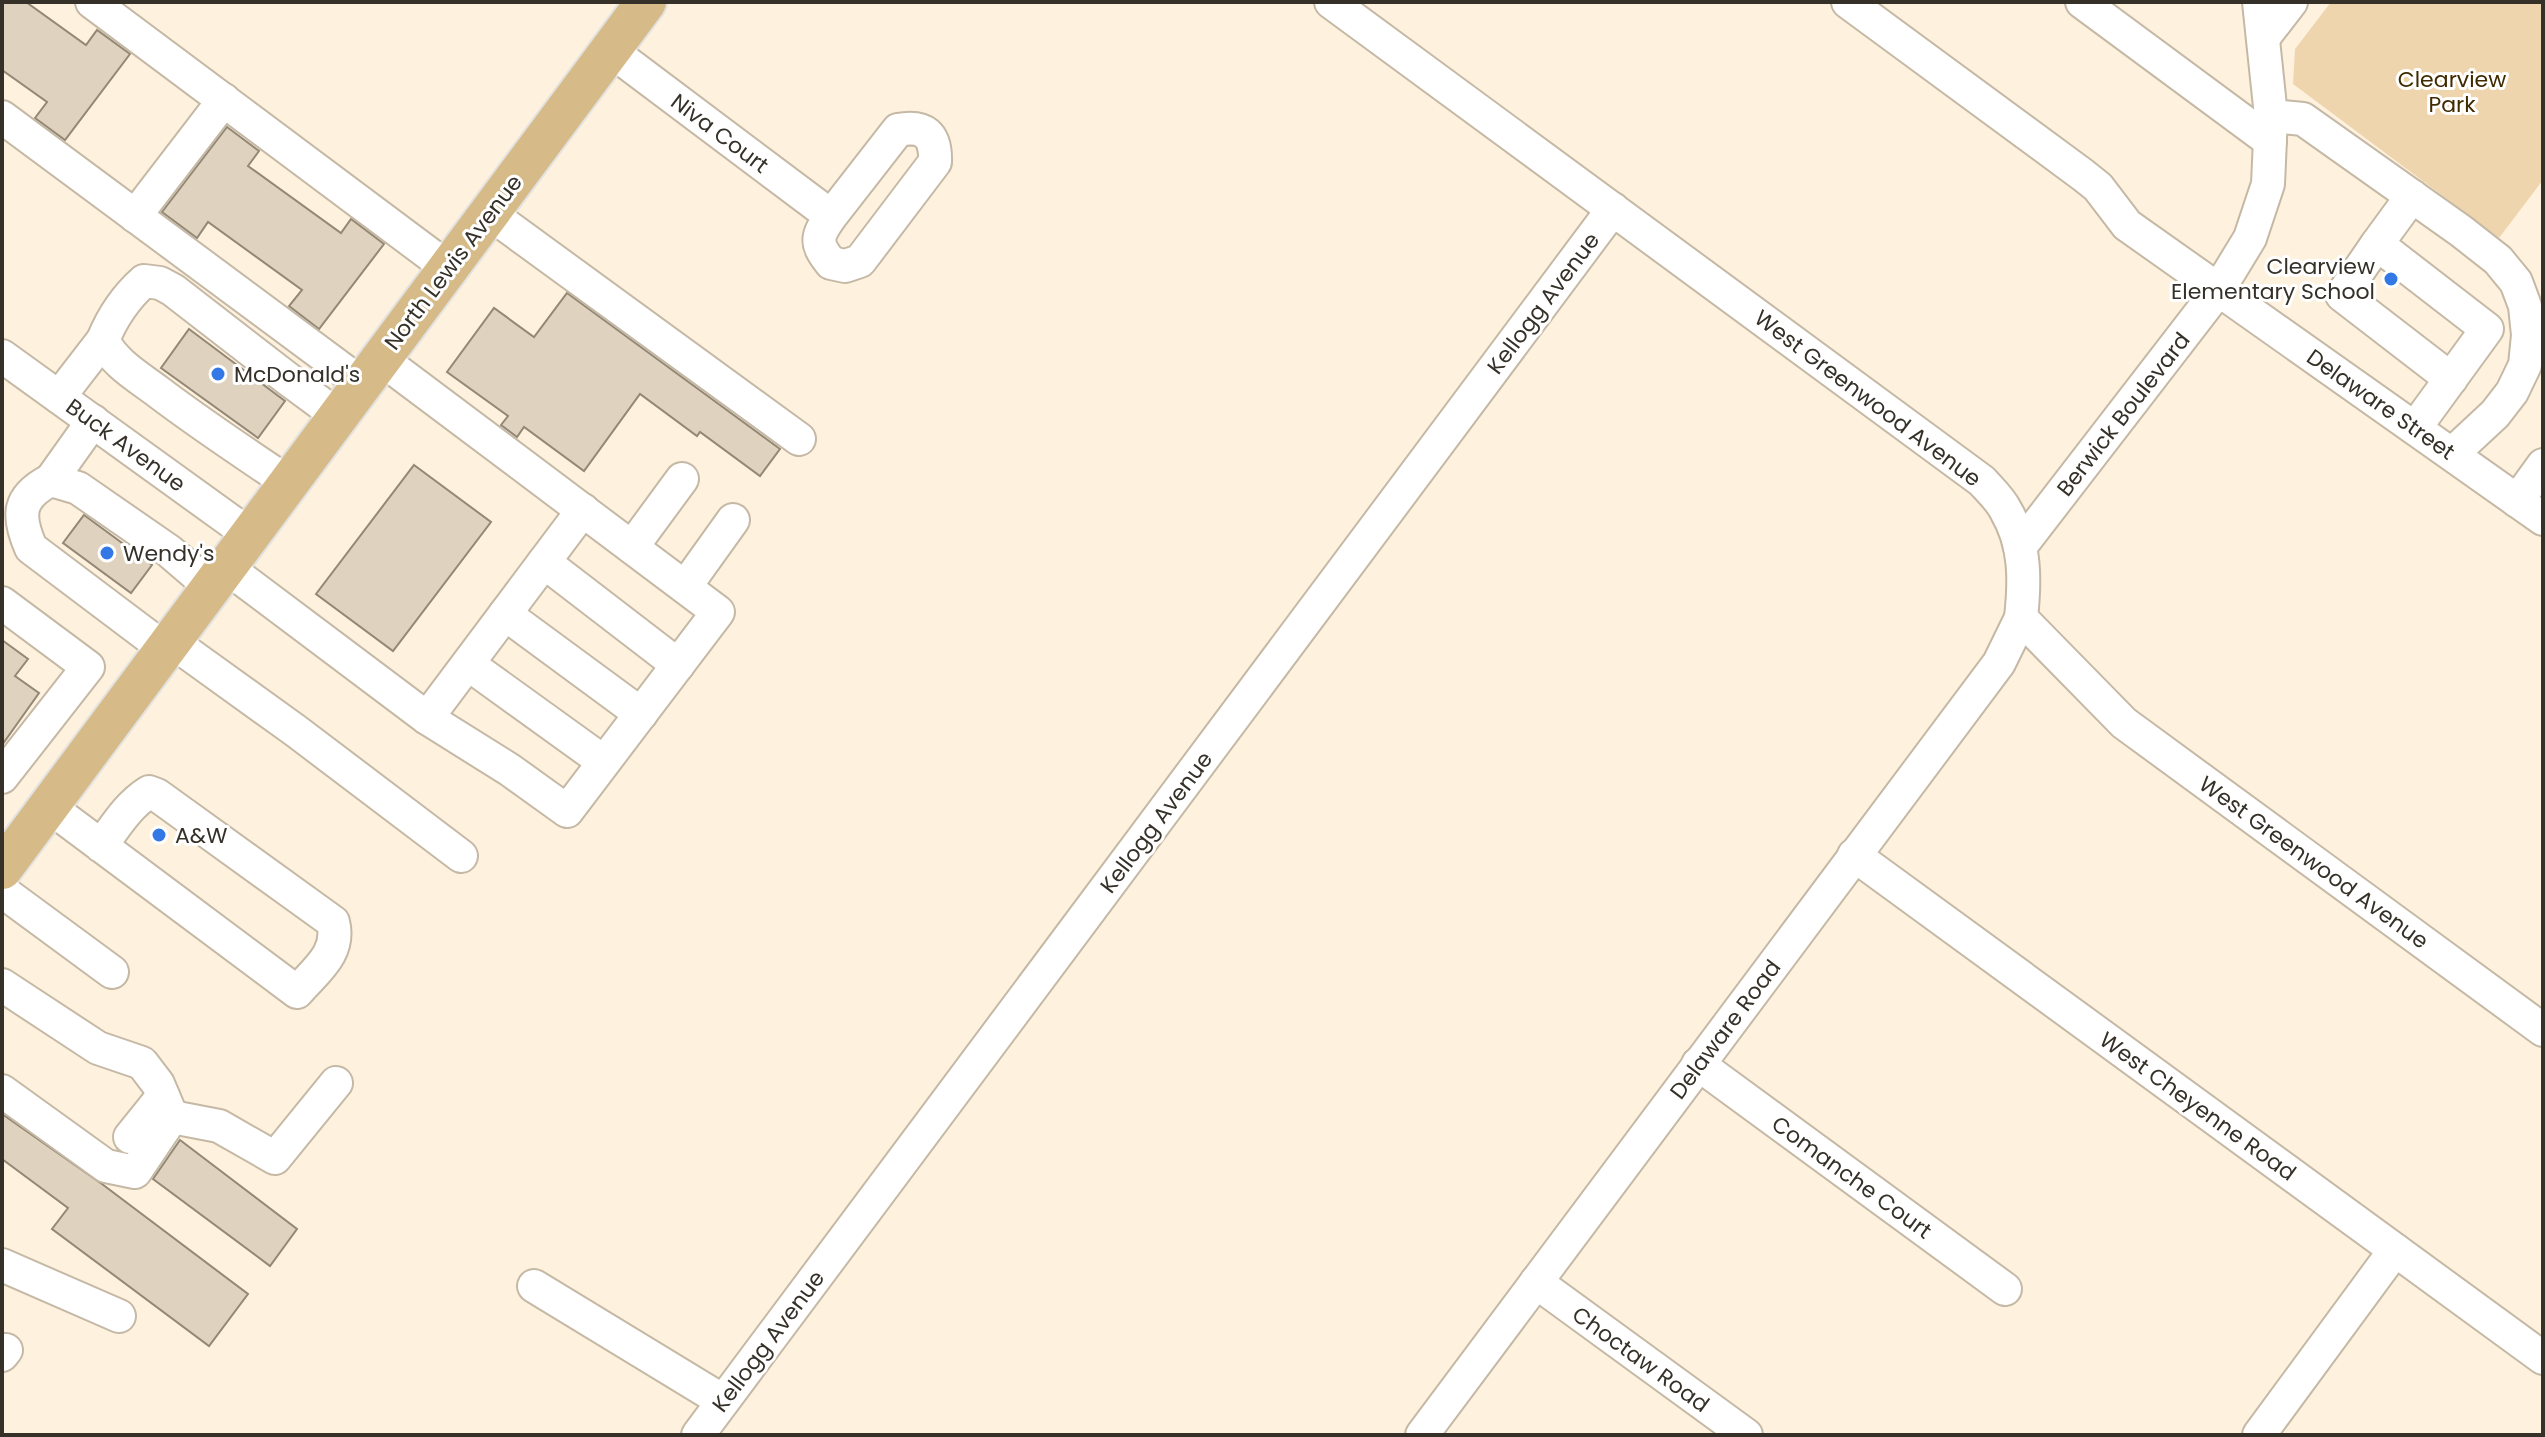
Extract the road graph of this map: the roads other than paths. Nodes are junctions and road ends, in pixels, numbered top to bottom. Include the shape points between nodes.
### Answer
1 (92, 2) edge
2 (1331, 2) edge
3 (1848, 2) edge
4 (2082, 2) edge
5 (2259, 2) edge
6 (2291, 2) edge
7 (638, 5) edge
8 (2264, 37) junction
9 (610, 50) junction
10 (224, 100) junction
11 (2, 117) edge
12 (2271, 129) junction
13 (2412, 196) junction
14 (1613, 209) junction
15 (489, 213) junction
16 (135, 216) junction
17 (831, 216) dead end
18 (2377, 244) junction
19 (448, 268) junction
20 (2219, 289) junction
21 (103, 340) junction
22 (2, 356) edge
23 (371, 372) junction
24 (2451, 379) junction
25 (59, 397) junction
26 (338, 416) junction
27 (93, 421) junction
28 (2415, 428) junction
29 (799, 439) dead end
30 (2452, 454) junction
31 (2543, 465) edge
32 (682, 479) dead end
33 (51, 480) junction
34 (289, 483) junction
35 (583, 510) junction
36 (2530, 510) edge
37 (733, 520) dead end
38 (250, 535) junction
39 (632, 547) junction
40 (2020, 547) junction
41 (544, 562) junction
42 (218, 577) junction
43 (685, 587) junction
44 (2, 603) edge
45 (505, 614) junction
46 (2021, 618) junction
47 (168, 645) junction
48 (468, 664) junction
49 (678, 665) junction
50 (641, 714) junction
51 (427, 718) junction
52 (604, 762) junction
53 (2, 777) edge
54 (48, 806) junction
55 (101, 846) junction
56 (1854, 855) junction
57 (461, 856) dead end
58 (2, 869) edge
59 (2, 891) edge
60 (112, 972) dead end
61 (3, 988) edge
62 (2543, 1030) edge
63 (1698, 1064) junction
64 (336, 1083) dead end
65 (2, 1091) edge
66 (168, 1107) junction
67 (130, 1137) dead end
68 (2395, 1250) junction
69 (2, 1265) edge
70 (1536, 1282) junction
71 (534, 1286) dead end
72 (2005, 1289) dead end
73 (119, 1316) dead end
74 (2543, 1358) edge
75 (723, 1401) junction
76 (698, 1435) edge
77 (1422, 1435) edge
78 (1746, 1435) edge
79 (2259, 1435) edge

1 - 10 street
2 - 14 street, West Greenwood Avenue
3 - 20 street, Delaware Street via 2083,175 2127,225
4 - 12 street
5 - 8 street, Berwick Boulevard
6 - 8 street
7 - 9 main road, North Lewis Avenue
8 - 12 street, Berwick Boulevard
9 - 15 main road, North Lewis Avenue
9 - 17 street, Niva Court
10 - 16 street
10 - 19 street
11 - 16 street
12 - 13 street via 2287,116 2303,119
12 - 20 street, Berwick Boulevard via 2268,184 2250,238
13 - 18 street
13 - 30 street via 2498,260 2516,282 2525,306 2525,365 2512,392
14 - 40 street, West Greenwood Avenue via 1982,481 2006,510
14 - 75 street, Kellogg Avenue
15 - 19 main road, North Lewis Avenue
15 - 29 street
16 - 23 street
18 - 24 street via 2342,295
18 - 24 street via 2487,329
19 - 23 main road, North Lewis Avenue
20 - 28 street, Delaware Street
20 - 40 street, Berwick Boulevard
21 - 25 street
21 - 26 street via 132,292 144,281 160,283
21 - 34 street via 126,369
22 - 25 street, Buck Avenue
23 - 26 main road, North Lewis Avenue
23 - 35 street
24 - 28 street
25 - 27 street, Buck Avenue
26 - 34 main road, North Lewis Avenue
27 - 33 street
27 - 38 street, Buck Avenue
28 - 30 street, Delaware Street
30 - 36 street, Delaware Street
31 - 36 street
32 - 39 street
33 - 42 street via 78,488 169,551
33 - 47 street via 23,502 21,526 31,548
34 - 38 main road, North Lewis Avenue
35 - 39 street
35 - 41 street
37 - 43 street
38 - 42 main road, North Lewis Avenue
39 - 43 street
40 - 46 street, West Greenwood Avenue via 2025,581
41 - 45 street
41 - 49 street
42 - 47 main road, North Lewis Avenue
42 - 51 street
43 - 49 street via 718,612
44 - 53 street via 88,667
45 - 48 street
45 - 50 street
46 - 56 street, Delaware Road via 1999,663
46 - 62 street, West Greenwood Avenue via 2124,723
47 - 54 main road, North Lewis Avenue
47 - 57 street via 319,747
48 - 51 street
48 - 52 street
49 - 50 street
50 - 52 street
51 - 52 street via 567,811
54 - 55 street
54 - 58 main road, North Lewis Avenue
55 - 55 street via 297,992 330,954 337,937 333,922 157,795 149,792 140,798
56 - 63 street, Delaware Road
56 - 68 street, West Cheyenne Road
59 - 60 street
61 - 66 street via 98,1048 142,1063
63 - 70 street, Delaware Road
63 - 72 street, Comanche Court
64 - 66 street via 275,1158 219,1126
65 - 66 street via 106,1166 135,1172
66 - 67 street
68 - 74 street, West Cheyenne Road
68 - 79 street
69 - 73 street
70 - 77 street, Delaware Road
70 - 78 street, Choctaw Road
71 - 75 street
75 - 76 street, Kellogg Avenue

